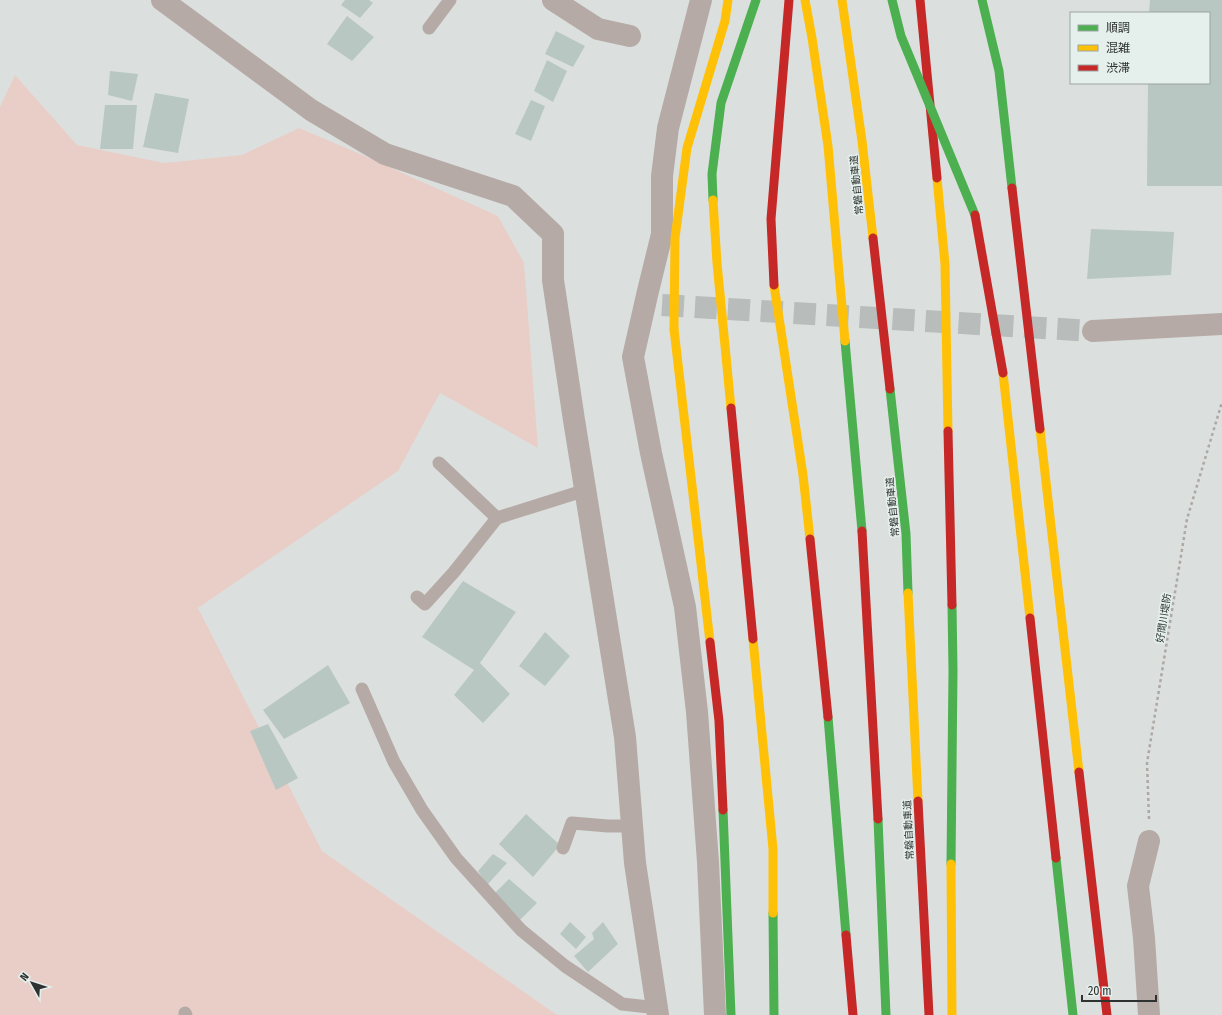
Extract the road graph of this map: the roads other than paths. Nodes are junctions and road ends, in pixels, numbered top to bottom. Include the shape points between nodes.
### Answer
1 (162, 0) edge
2 (450, 0) edge
3 (553, 0) edge
4 (701, 0) edge
5 (728, 0) edge
6 (756, 0) edge
7 (789, 0) edge
8 (805, 0) edge
9 (842, 0) edge
10 (892, 0) edge
11 (920, 0) edge
12 (982, 0) edge
13 (429, 28) dead end
14 (630, 36) dead end
15 (1222, 324) edge
16 (1093, 330) tunnel mouth
17 (439, 463) dead end
18 (586, 490) junction
19 (497, 518) junction
20 (417, 596) dead end
21 (362, 689) dead end
22 (632, 826) junction
23 (1149, 841) road end
24 (563, 848) dead end
25 (658, 1012) edge
26 (715, 1015) edge
27 (731, 1015) edge
28 (774, 1015) edge
29 (853, 1015) edge
30 (886, 1015) edge
31 (929, 1015) edge
32 (952, 1015) edge
33 (1073, 1015) edge
34 (1107, 1015) edge
35 (1149, 1015) edge

1 - 18 street via 311,110 385,154 513,196 553,234 553,280
2 - 13 lane
3 - 14 street via 598,29
4 - 26 street via 668,128 662,176 662,234 654,304 633,357 651,454 685,607 698,727 708,862
5 - 27 highway, bridge via 725,21 687,148 675,238 674,329 719,721
6 - 28 highway via 721,103 712,174 717,271 773,849
7 - 29 highway via 771,219 774,282 803,475 826,689
8 - 30 highway via 828,146 863,543
9 - 31 highway, 常磐自動車道 via 862,141 906,534
10 - 33 highway, bridge via 901,36 976,218 1003,373
11 - 32 highway via 945,264 953,671
12 - 34 highway via 999,71
15 - 16 street
17 - 19 lane
18 - 19 lane
18 - 22 street via 626,737
19 - 20 lane via 425,604
21 - 25 lane via 394,762 422,810 456,858 521,930 565,966 622,1004
22 - 24 lane via 572,823
22 - 25 street via 634,863
23 - 35 street via 1138,886

